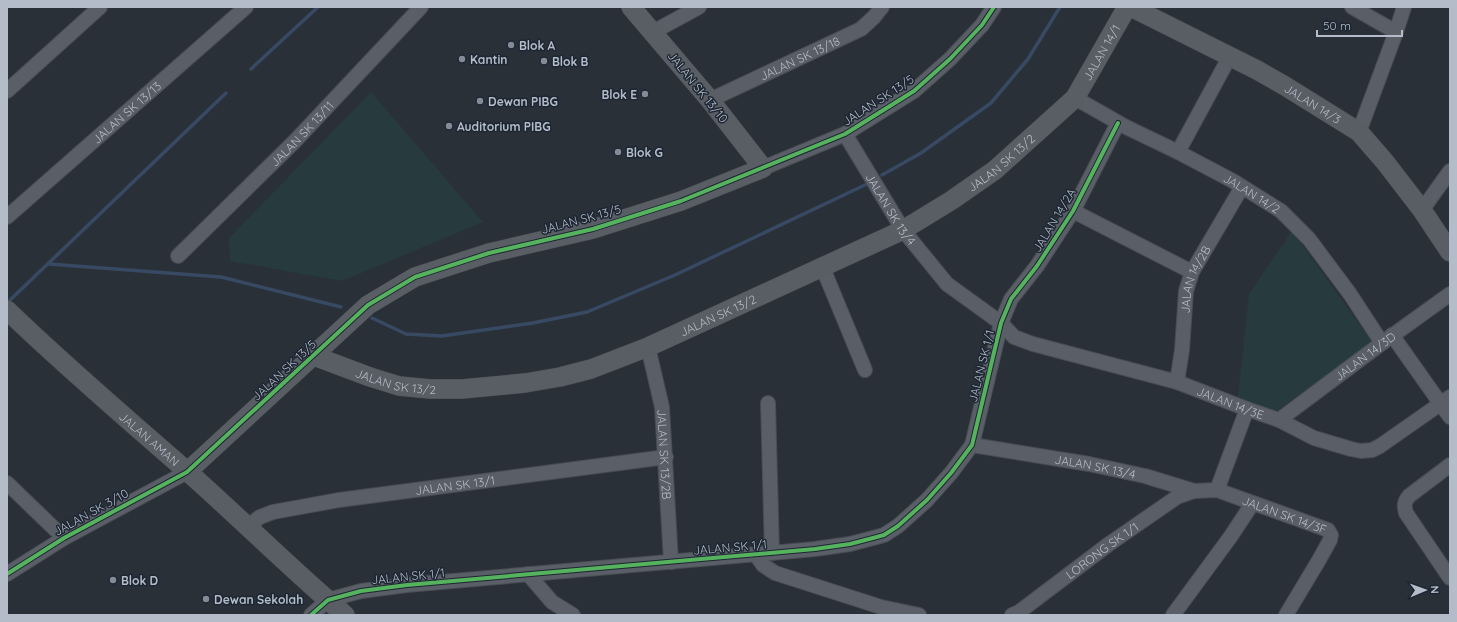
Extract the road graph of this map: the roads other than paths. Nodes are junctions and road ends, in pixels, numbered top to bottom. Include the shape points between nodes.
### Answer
1 (100, 7) edge
2 (246, 7) edge
3 (421, 7) edge
4 (631, 7) edge
5 (699, 7) edge
6 (882, 7) edge
7 (994, 7) edge
8 (1127, 7) edge
9 (1131, 7) edge
10 (1352, 7) edge
11 (1404, 7) edge
12 (653, 32) junction
13 (1396, 32) junction
14 (1230, 56) junction
15 (7, 91) edge
16 (1075, 98) junction
17 (710, 100) junction
18 (1118, 123) junction
19 (1359, 132) junction
20 (844, 134) junction
21 (1178, 152) junction
22 (763, 168) junction
23 (1450, 171) edge
24 (1242, 187) junction
25 (1422, 210) junction
26 (1072, 211) junction
27 (7, 217) edge
28 (903, 230) junction
29 (1450, 252) edge
30 (178, 256) dead end
31 (822, 266) junction
32 (1192, 272) junction
33 (1450, 294) edge
34 (7, 310) edge
35 (1001, 323) junction
36 (1387, 339) junction
37 (648, 347) junction
38 (314, 356) junction
39 (865, 370) dead end
40 (1177, 382) junction
41 (1445, 400) edge
42 (768, 403) dead end
43 (1247, 409) junction
44 (1450, 417) edge
45 (1280, 420) junction
46 (972, 445) junction
47 (666, 457) junction
48 (1450, 465) edge
49 (187, 472) junction
50 (7, 483) edge
51 (1217, 490) junction
52 (1194, 491) junction
53 (1252, 504) junction
54 (248, 526) junction
55 (64, 538) junction
56 (772, 553) junction
57 (756, 555) junction
58 (671, 562) junction
59 (7, 574) edge
60 (528, 574) junction
61 (1450, 578) edge
62 (328, 600) junction
63 (311, 615) edge
64 (345, 615) edge
65 (573, 615) edge
66 (919, 615) edge
67 (1012, 615) edge
68 (1173, 615) edge
69 (1286, 615) edge

1 - 15 street
2 - 27 street, JALAN SK 13/13
3 - 30 street, JALAN SK 13/11 via 295,141
4 - 12 street, JALAN SK 13/10
5 - 12 street
6 - 17 street, JALAN SK 13/18 via 861,29
7 - 20 street, JALAN SK 13/5 via 982,25 950,59 914,91
8 - 16 street, JALAN 14/1
9 - 14 street, JALAN 14/3
10 - 13 street
11 - 13 street
12 - 17 street, JALAN SK 13/10
13 - 19 street
14 - 19 street, JALAN 14/3 via 1285,86
14 - 21 street
16 - 18 street, JALAN 14/2
16 - 28 street, JALAN SK 13/2 via 995,170
17 - 22 street, JALAN SK 13/10
18 - 21 street, JALAN 14/2
18 - 26 street, JALAN 14/2A
19 - 25 street, JALAN 14/3
20 - 22 street, JALAN SK 13/5
20 - 28 street, JALAN SK 13/4
21 - 24 street, JALAN 14/2
22 - 38 street, JALAN SK 13/5 via 681,201 593,228 489,253 415,278 368,305
23 - 25 street
24 - 32 street, JALAN 14/2B
24 - 36 street, JALAN 14/2 via 1281,211 1309,238
25 - 29 street, JALAN 14/3
26 - 32 street
26 - 35 street, JALAN 14/2A via 1037,266 1011,299
28 - 31 street, JALAN SK 13/2
28 - 35 street, JALAN SK 13/4 via 947,284
31 - 37 street, JALAN SK 13/2
31 - 39 street
32 - 40 street, JALAN 14/2B via 1186,291
33 - 36 street, JALAN 14/3D
34 - 49 street, JALAN AMAN
35 - 40 street, JALAN 14/3E via 1014,337 1033,344
35 - 46 street, JALAN SK 1/1
36 - 41 street, JALAN 14/2
36 - 45 street, JALAN 14/3D
37 - 38 street, JALAN SK 13/2 via 591,369 560,377 525,384 462,389 399,386
37 - 47 street, JALAN SK 13/2B via 662,407
38 - 49 street, JALAN SK 13/5
40 - 43 street, JALAN 14/3E
41 - 44 street, JALAN 14/2
41 - 45 street, JALAN 14/3E via 1372,450 1351,449 1314,438
42 - 56 street, JALAN SK 1/1
43 - 45 street, JALAN 14/3E
43 - 51 street
46 - 52 street, JALAN SK 13/4 via 1089,464 1145,476
46 - 56 street, JALAN SK 1/1 via 927,500 884,535 850,544
47 - 54 street, JALAN SK 13/1 via 339,500 272,512
47 - 58 street, JALAN SK 13/2B
48 - 61 street via 1409,496 1404,507
49 - 54 street, JALAN AMAN
49 - 55 street, JALAN SK 3/10
50 - 55 street
51 - 52 street, JALAN SK 13/4
51 - 53 street, JALAN SK 14/3F
52 - 67 street, LORONG SK 1/1 via 1177,497
53 - 68 street
53 - 69 street, JALAN SK 14/3F via 1322,527 1330,532 1330,540
54 - 62 street, JALAN AMAN
55 - 59 street, JALAN SK 3/10
56 - 57 street, JALAN SK 1/1
57 - 58 street, JALAN SK 1/1
57 - 66 street via 763,565 775,573 881,607
58 - 60 street, JALAN SK 1/1
60 - 62 street, JALAN SK 1/1 via 361,591
60 - 65 street via 552,602
62 - 63 street
62 - 64 street, JALAN AMAN

